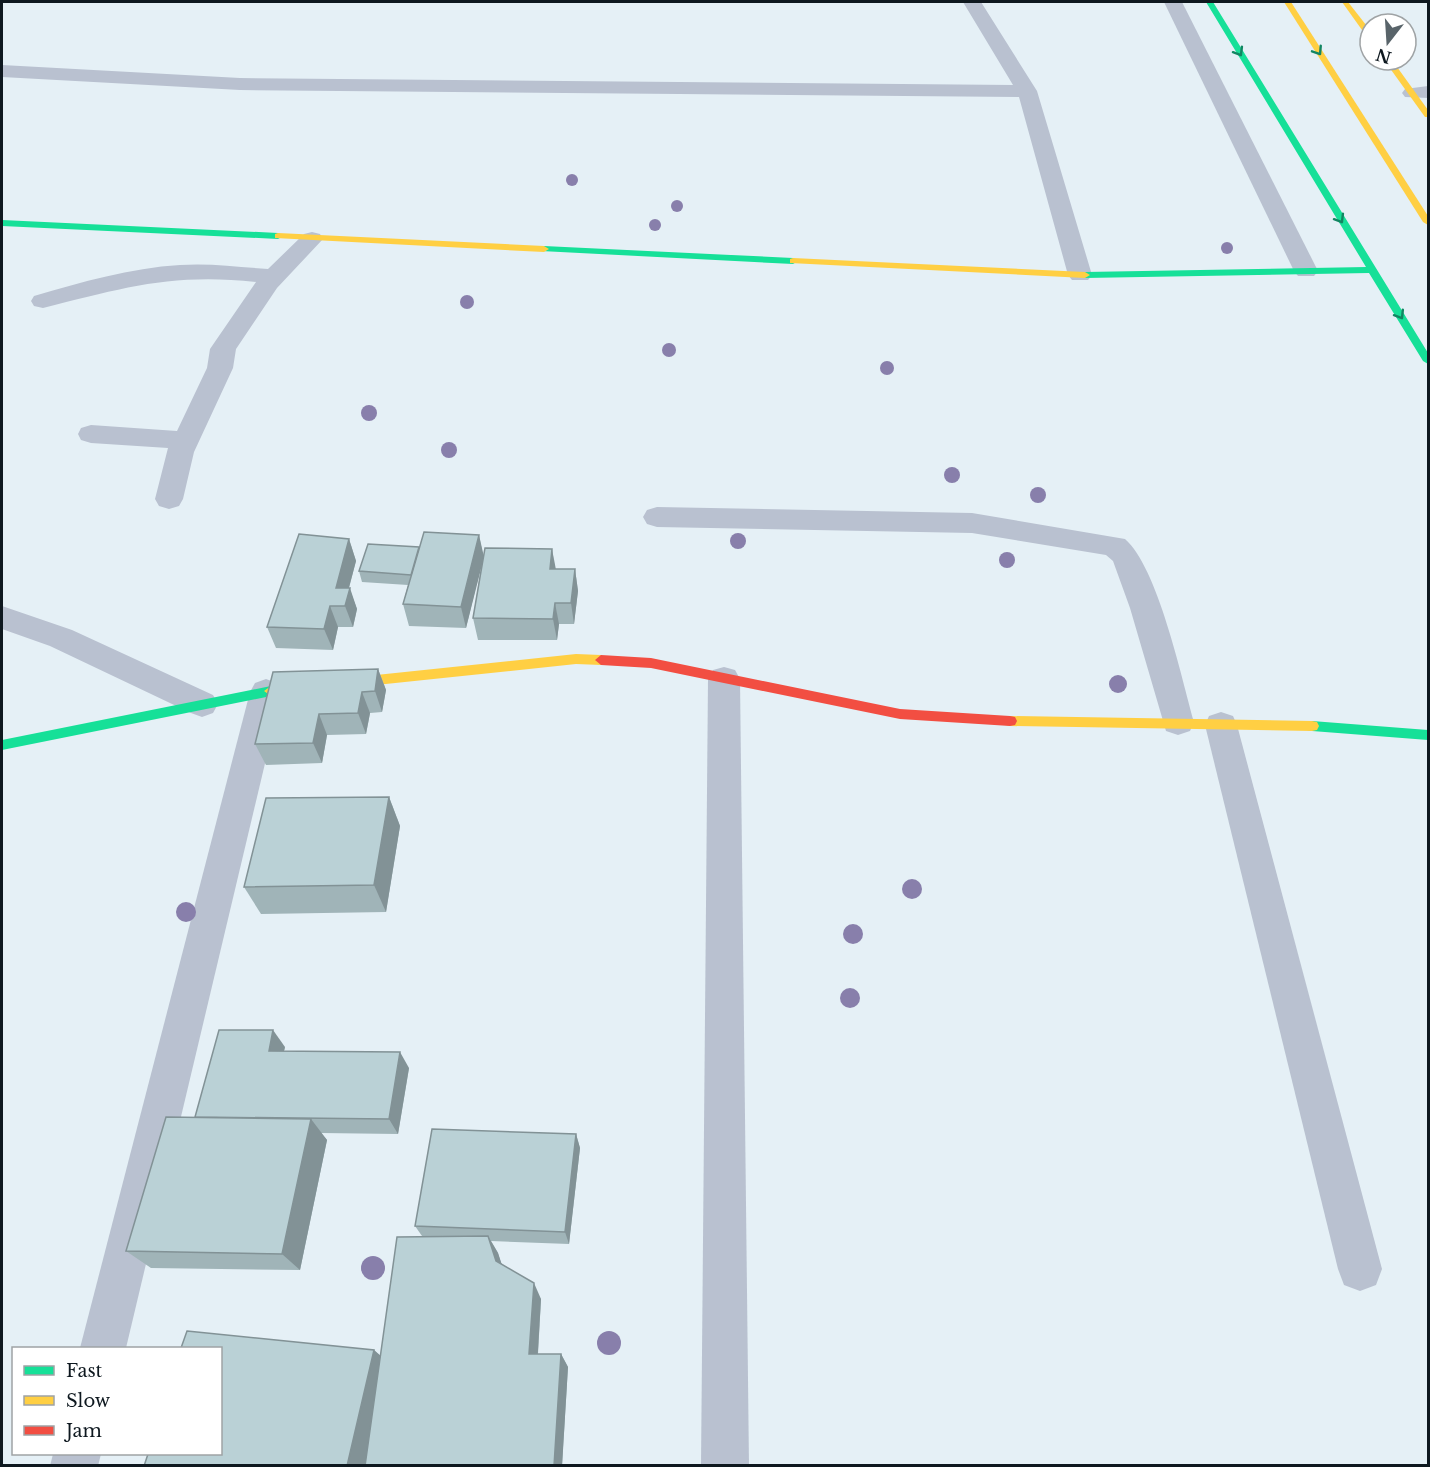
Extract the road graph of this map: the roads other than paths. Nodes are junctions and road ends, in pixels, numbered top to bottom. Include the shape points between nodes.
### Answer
1 (972, 2) edge
2 (1173, 2) edge
3 (1209, 2) edge
4 (1287, 2) edge
5 (1345, 2) edge
6 (1358, 19) edge
7 (2, 70) edge
8 (1400, 72) edge
9 (1027, 91) junction
10 (1420, 92) edge
11 (1428, 115) edge
12 (1428, 222) edge
13 (2, 223) edge
14 (312, 239) junction
15 (1371, 270) junction
16 (1306, 271) junction
17 (1080, 275) junction
18 (273, 278) junction
19 (43, 301) dead end
20 (1428, 361) edge
21 (91, 434) dead end
22 (185, 440) junction
23 (169, 499) dead end
24 (657, 517) dead end
25 (2, 617) edge
26 (724, 679) junction
27 (266, 692) junction
28 (202, 704) junction
29 (1178, 722) junction
30 (1221, 725) junction
31 (1428, 735) edge
32 (2, 745) edge
33 (1360, 1269) dead end
34 (103, 1347) edge
35 (725, 1466) edge

1 - 9 street
2 - 16 street
3 -> 15 main road
4 -> 12 main road
5 - 6 main road
7 - 9 street via 240,84
8 - 10 main road
9 - 17 street
10 - 11 main road
13 - 14 main road
14 - 17 main road
14 - 18 street
15 - 16 main road
15 -> 20 main road
16 - 17 main road
18 - 19 street via 201,271 168,273 114,280
18 - 22 street via 223,349 220,368
21 - 22 street
22 - 23 street
24 - 29 street via 972,523 1115,546 1126,556 1145,608
25 - 28 street via 61,638
26 - 27 main road via 651,663 576,659
26 - 29 main road via 900,714 1039,723
26 - 35 street
27 - 28 main road
27 - 34 street
28 - 32 main road
29 - 30 main road
30 - 31 main road via 1328,727
30 - 33 street

